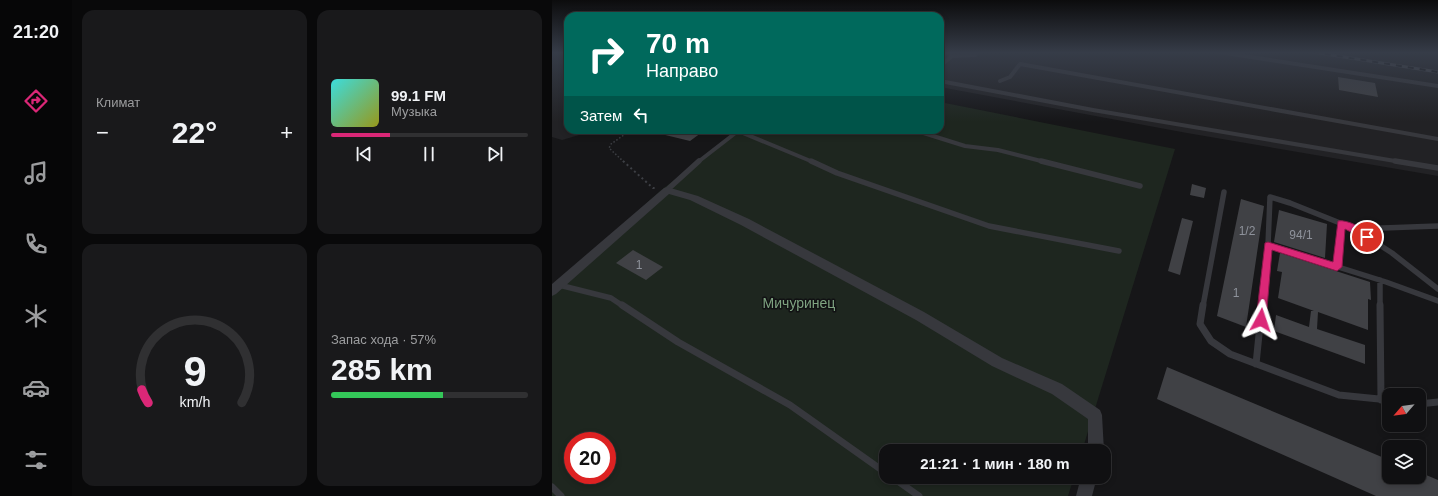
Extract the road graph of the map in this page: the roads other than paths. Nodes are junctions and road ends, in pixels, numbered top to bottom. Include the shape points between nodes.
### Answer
1 (1012, 75) edge
2 (1082, 75) edge
3 (1368, 75) edge
4 (944, 81) edge
5 (1000, 81) dead end
6 (1438, 86) edge
7 (734, 134) edge
8 (749, 134) edge
9 (927, 134) edge
10 (1438, 139) edge
11 (1438, 168) edge
12 (1140, 186) dead end
13 (667, 190) junction
14 (1224, 192) dead end
15 (1341, 224) junction
16 (1438, 226) edge
17 (1355, 229) junction
18 (1268, 245) junction
19 (1119, 251) dead end
20 (1337, 267) junction
21 (1380, 280) junction
22 (555, 288) edge
23 (1438, 289) edge
24 (1438, 300) edge
25 (1256, 364) junction
26 (1381, 400) joint
27 (1438, 402) edge
28 (1426, 404) edge
29 (1097, 444) edge
30 (879, 468) edge
31 (902, 484) edge
32 (1087, 484) edge
33 (552, 487) edge
34 (561, 496) edge
35 (919, 496) edge
36 (1084, 496) edge

1 - 5 lane
2 - 10 lane
3 - 6 lane
4 - 11 lane via 1093,110
7 - 13 lane
8 - 19 lane via 837,173 989,226
9 - 12 lane via 965,146 998,150
13 - 22 street
13 - 29 street via 694,198 745,222 920,316 997,362 1057,389 1095,415
14 - 25 lane via 1200,324 1211,341 1230,354
15 - 17 lane
15 - 18 lane via 1270,197
15 - 20 lane
16 - 17 lane
17 - 23 lane via 1392,253
18 - 20 lane
18 - 25 lane
20 - 21 lane
21 - 24 lane
21 - 26 lane
22 - 30 lane via 612,298 678,342 790,405
25 - 26 lane via 1339,395
27 - 28 lane
31 - 35 lane
32 - 36 street
33 - 34 lane

